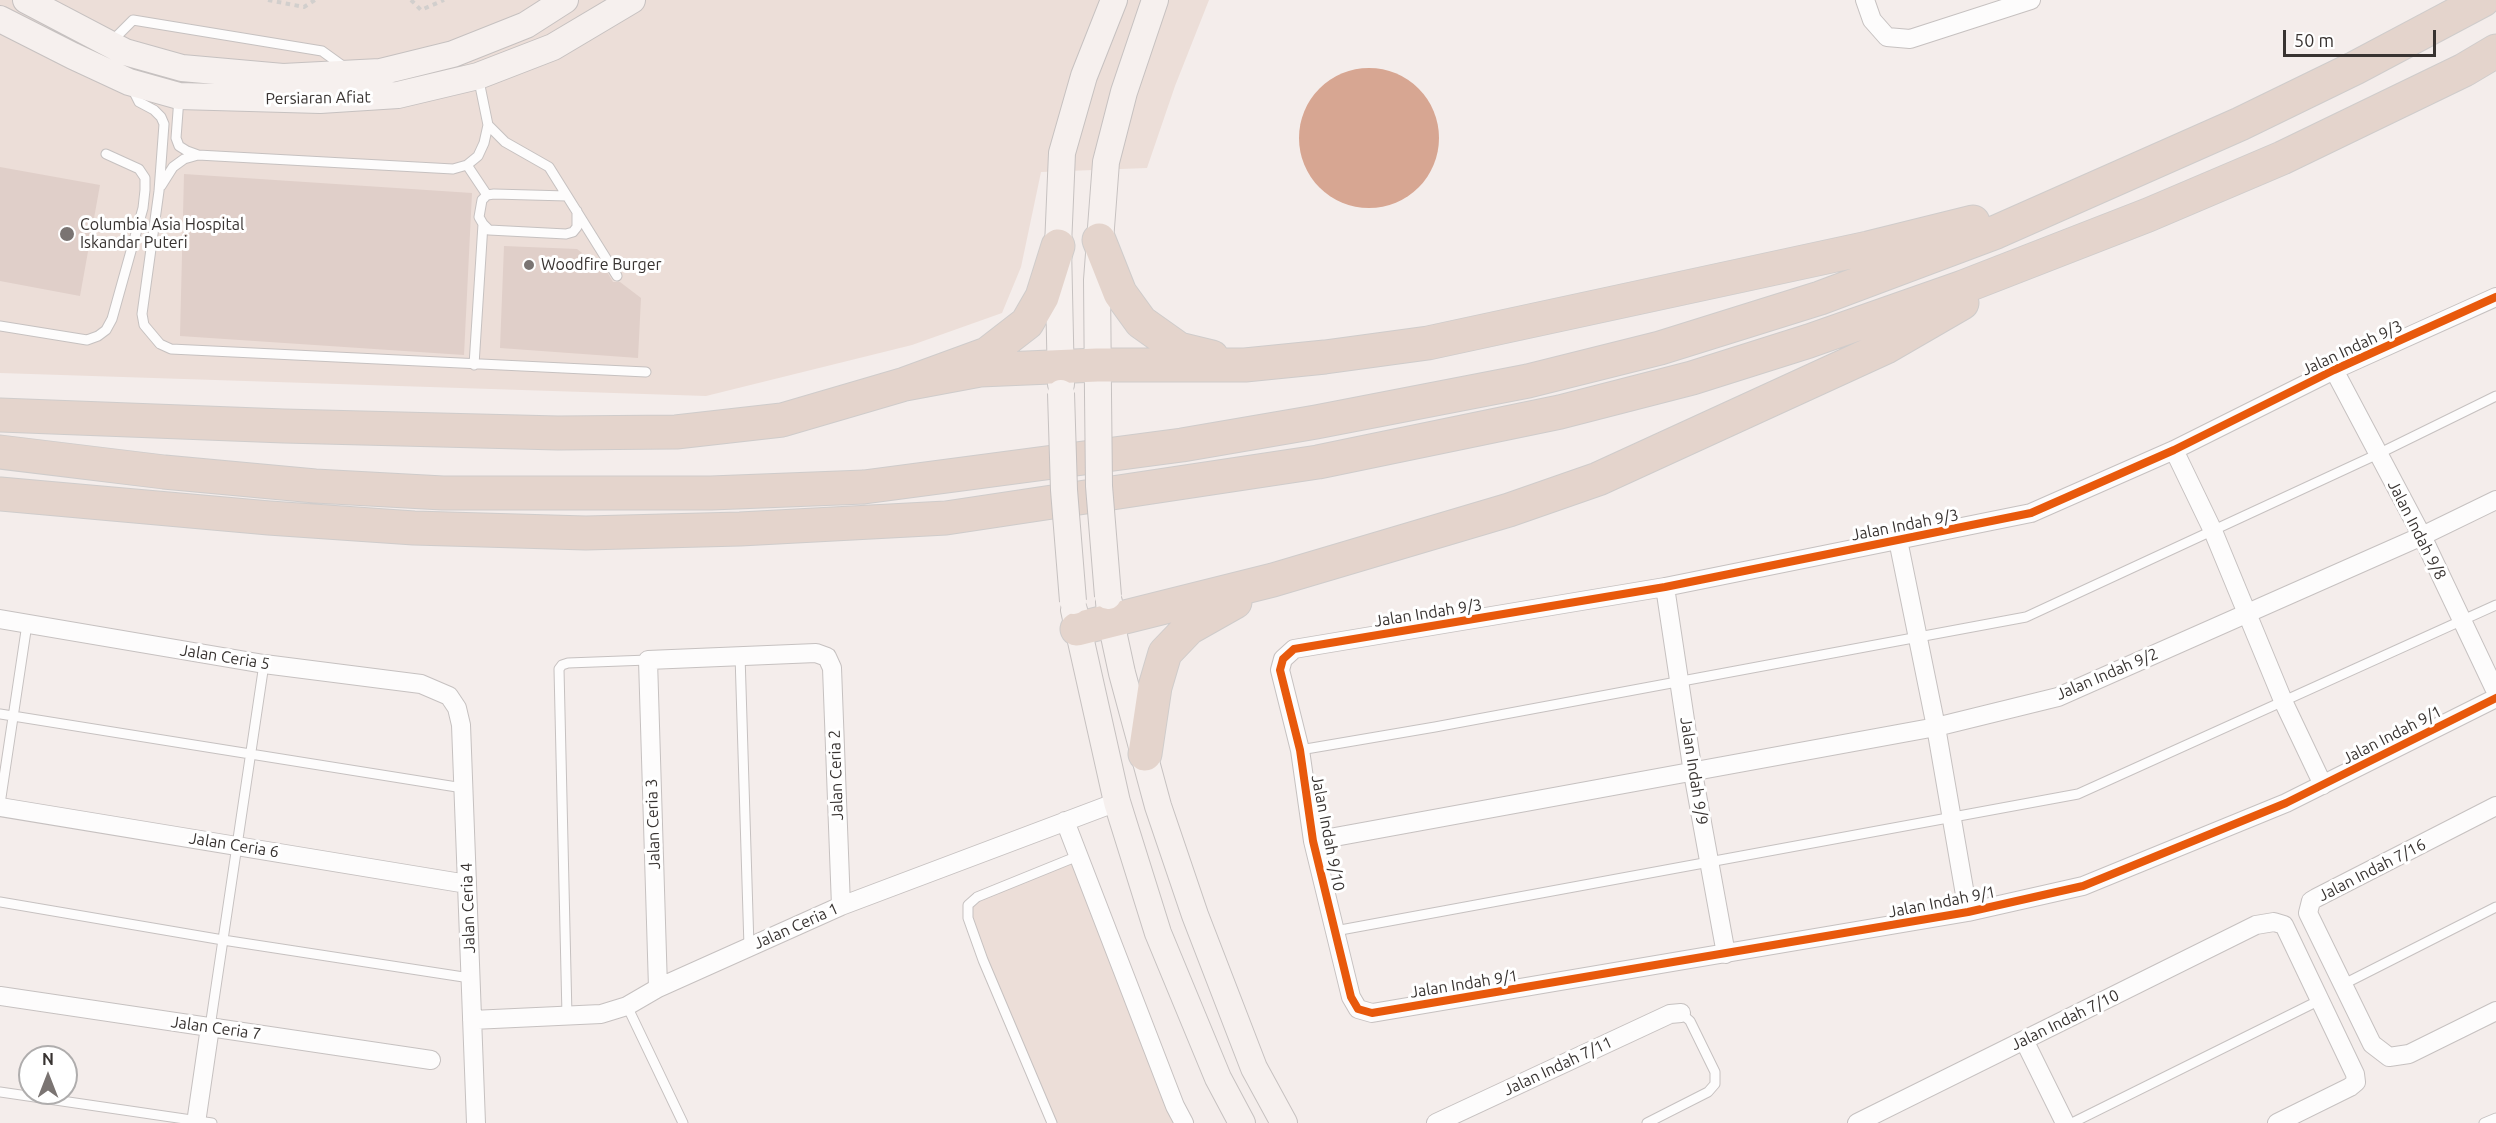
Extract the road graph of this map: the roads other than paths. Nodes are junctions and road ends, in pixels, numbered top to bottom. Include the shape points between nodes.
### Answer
1 (26, 0) edge
2 (565, 0) edge
3 (632, 0) edge
4 (1114, 0) edge
5 (1155, 0) edge
6 (1865, 0) edge
7 (2031, 0) edge
8 (2483, 0) edge
9 (0, 19) edge
10 (109, 44) junction
11 (2496, 51) edge
12 (182, 68) junction
13 (354, 73) junction
14 (478, 76) junction
15 (129, 81) junction
16 (179, 96) junction
17 (488, 125) junction
18 (106, 154) dead end
19 (198, 155) junction
20 (466, 165) junction
21 (159, 191) junction
22 (487, 195) junction
23 (567, 196) junction
24 (2042, 210) junction
25 (577, 211) junction
26 (483, 224) junction
27 (1099, 240) junction
28 (1058, 246) junction
29 (2027, 263) junction
30 (617, 276) dead end
31 (2496, 297) edge
32 (0, 326) edge
33 (474, 365) junction
34 (1245, 365) junction
35 (2334, 370) junction
36 (646, 372) dead end
37 (1061, 380) junction
38 (1097, 380) junction
39 (905, 384) junction
40 (2496, 396) edge
41 (0, 415) edge
42 (2174, 450) junction
43 (0, 452) edge
44 (2378, 454) junction
45 (0, 494) edge
46 (2496, 500) edge
47 (2213, 531) junction
48 (2422, 536) junction
49 (1898, 540) junction
50 (1273, 580) junction
51 (1665, 587) junction
52 (2496, 604) edge
53 (1110, 609) junction
54 (2246, 614) junction
55 (1075, 615) junction
56 (0, 620) edge
57 (2462, 621) junction
58 (27, 624) junction
59 (1918, 637) junction
60 (740, 655) junction
61 (1283, 659) joint
62 (648, 660) junction
63 (264, 664) junction
64 (1679, 680) junction
65 (2496, 692) edge
66 (449, 696) joint
67 (2496, 698) edge
68 (2284, 703) junction
69 (0, 714) edge
70 (13, 716) junction
71 (1936, 727) junction
72 (1300, 750) junction
73 (251, 753) junction
74 (1145, 754) junction
75 (1693, 773) junction
76 (2323, 785) junction
77 (464, 788) junction
78 (1117, 802) junction
79 (0, 805) edge
80 (2496, 806) edge
81 (1952, 819) junction
82 (1065, 821) junction
83 (1313, 841) junction
84 (237, 845) junction
85 (1078, 856) junction
86 (1709, 862) junction
87 (467, 884) junction
88 (0, 902) edge
89 (841, 906) junction
90 (2496, 907) edge
91 (1968, 912) junction
92 (1335, 932) junction
93 (223, 940) junction
94 (750, 947) junction
95 (1726, 954) junction
96 (470, 978) junction
97 (2344, 984) junction
98 (658, 988) junction
99 (0, 996) edge
100 (2320, 1000) junction
101 (627, 1006) junction
102 (1358, 1009) joint
103 (2496, 1011) edge
104 (1681, 1013) joint
105 (567, 1016) junction
106 (472, 1020) junction
107 (210, 1028) junction
108 (2024, 1040) junction
109 (431, 1060) dead end
110 (0, 1092) edge
111 (2496, 1118) edge
112 (202, 1122) edge
113 (476, 1123) edge
114 (683, 1123) edge
115 (1052, 1123) edge
116 (1184, 1123) edge
117 (1242, 1123) edge
118 (1284, 1123) edge
119 (1436, 1123) edge
120 (1647, 1123) edge
121 (1857, 1123) edge
122 (2065, 1123) edge
123 (2072, 1123) edge
124 (2277, 1123) edge
125 (2484, 1123) edge

1 - 10 main road, Persiaran Afiat
2 - 13 main road, Persiaran Afiat via 526,25 453,54 380,72
3 - 14 main road, Persiaran Afiat via 553,47
4 - 28 main road via 1084,76 1062,153
5 - 27 main road via 1124,92 1106,162
6 - 7 street via 1872,20 1887,37 1910,39
8 - 24 highway via 2240,124
9 - 15 main road, Persiaran Afiat
10 - 12 main road, Persiaran Afiat
10 - 13 lane via 133,20 322,51
11 - 29 highway via 2282,158
12 - 13 main road, Persiaran Afiat via 283,77
12 - 16 main road
14 - 16 main road, Persiaran Afiat via 398,95 320,100
14 - 17 lane
15 - 16 main road, Persiaran Afiat
15 - 21 lane via 139,102 154,110 164,124
16 - 19 lane via 176,138 179,146
17 - 20 lane via 478,156
17 - 23 lane via 505,142 549,167
18 - 32 lane via 139,169 145,178 143,208 106,330 87,340
19 - 20 lane via 453,169
19 - 21 lane via 173,167
20 - 22 lane
21 - 33 lane via 142,314 144,325 160,344 171,349
22 - 23 lane
22 - 26 lane via 479,207
23 - 25 lane
24 - 34 highway via 1428,343
24 - 43 highway via 1996,232 1820,298 1660,348 1528,381 1182,445 864,487 711,493 443,493 304,485
25 - 26 lane via 577,227 566,234 489,230
25 - 30 lane
26 - 33 lane
27 - 34 highway via 1120,293 1141,322 1179,349
27 - 38 main road
28 - 37 main road
28 - 39 highway via 1042,297 1027,323 987,354
29 - 45 highway via 1799,344 1692,378 1560,412 1318,462 946,518 586,533 269,519
29 - 50 highway via 1886,347 1598,479 1509,510
31 - 35 street, Jalan Indah 9/3
33 - 36 lane
34 - 38 highway
35 - 42 street, Jalan Indah 9/3
35 - 44 street, Jalan Indah 9/8
37 - 38 highway
37 - 39 highway via 980,370
37 - 55 main road, bridge via 1064,490
38 - 53 main road, bridge via 1099,486
39 - 41 highway via 782,420 676,432 558,433
40 - 44 lane
42 - 47 street
42 - 49 street, Jalan Indah 9/3 via 2031,513
44 - 47 lane
44 - 48 street, Jalan Indah 9/8
46 - 48 street, Jalan Indah 9/2
47 - 54 street
47 - 59 lane via 2026,617
48 - 54 street, Jalan Indah 9/2
48 - 57 street, Jalan Indah 9/8
49 - 51 street, Jalan Indah 9/3
49 - 59 street
50 - 53 highway
50 - 74 highway via 1189,628 1165,653 1155,687
51 - 61 street, Jalan Indah 9/3 via 1294,649
51 - 64 street, Jalan Indah 9/9
52 - 57 lane
53 - 55 highway
53 - 74 main road
54 - 68 street
54 - 71 street, Jalan Indah 9/2 via 2058,697
55 - 78 main road
56 - 58 street, Jalan Ceria 5
57 - 65 street, Jalan Indah 9/8
57 - 68 lane
58 - 63 street, Jalan Ceria 5
58 - 70 lane
59 - 64 lane
59 - 71 street
60 - 62 street
60 - 89 street, Jalan Ceria 2 via 816,653 827,657 832,668
60 - 94 lane
61 - 72 street, Jalan Indah 9/10 via 1280,670
62 - 98 street, Jalan Ceria 3
62 - 105 lane via 568,663 559,669
63 - 66 street, Jalan Ceria 5 via 421,684
63 - 73 lane
64 - 72 lane
64 - 75 street, Jalan Indah 9/9
66 - 77 street, Jalan Ceria 4 via 461,725
67 - 76 street, Jalan Indah 9/1
68 - 76 street
68 - 81 lane via 2078,794
69 - 70 lane
70 - 73 lane
70 - 79 lane
71 - 75 street, Jalan Indah 9/2
71 - 81 street
72 - 83 street, Jalan Indah 9/10
73 - 77 lane
73 - 84 lane
74 - 118 main road via 1158,806 1195,915 1254,1068
75 - 83 street, Jalan Indah 9/2
75 - 86 street, Jalan Indah 9/9
76 - 91 street, Jalan Indah 9/1 via 2084,886
77 - 87 street, Jalan Ceria 4
78 - 82 street, Jalan Ceria 1
78 - 117 main road via 1158,933 1218,1078
79 - 84 street, Jalan Ceria 6
80 - 97 street, Jalan Indah 7/16 via 2311,901 2309,918
81 - 86 lane
81 - 91 street
82 - 85 street
82 - 89 street, Jalan Ceria 1
83 - 92 street, Jalan Indah 9/10
84 - 87 street, Jalan Ceria 6
84 - 93 lane
85 - 115 lane via 977,897 968,905 968,918 983,960
85 - 116 street
86 - 92 lane
86 - 95 street, Jalan Indah 9/9
87 - 96 street, Jalan Ceria 4
88 - 93 lane
89 - 94 street, Jalan Ceria 1
90 - 97 lane
91 - 95 street, Jalan Indah 9/1
92 - 102 street, Jalan Indah 9/10 via 1351,997
93 - 96 lane
93 - 107 lane
94 - 98 street, Jalan Ceria 1
95 - 102 street, Jalan Indah 9/1 via 1372,1013
96 - 106 street, Jalan Ceria 4
97 - 103 street, Jalan Indah 7/16 via 2372,1044 2389,1056 2409,1054
98 - 101 street, Jalan Ceria 1
99 - 107 street, Jalan Ceria 7
100 - 108 street, Jalan Indah 7/10 via 2284,925 2274,922 2256,925
100 - 123 lane
100 - 124 street via 2356,1082
101 - 105 street, Jalan Ceria 1 via 601,1014
101 - 114 lane
104 - 119 street, Jalan Indah 7/11 via 1670,1014
104 - 120 lane via 1690,1021 1715,1072 1715,1084 1708,1092
105 - 106 street, Jalan Ceria 1
106 - 113 street, Jalan Ceria 4
107 - 109 street, Jalan Ceria 7
107 - 112 street
108 - 121 street, Jalan Indah 7/10
108 - 122 street
110 - 112 lane
111 - 125 lane

